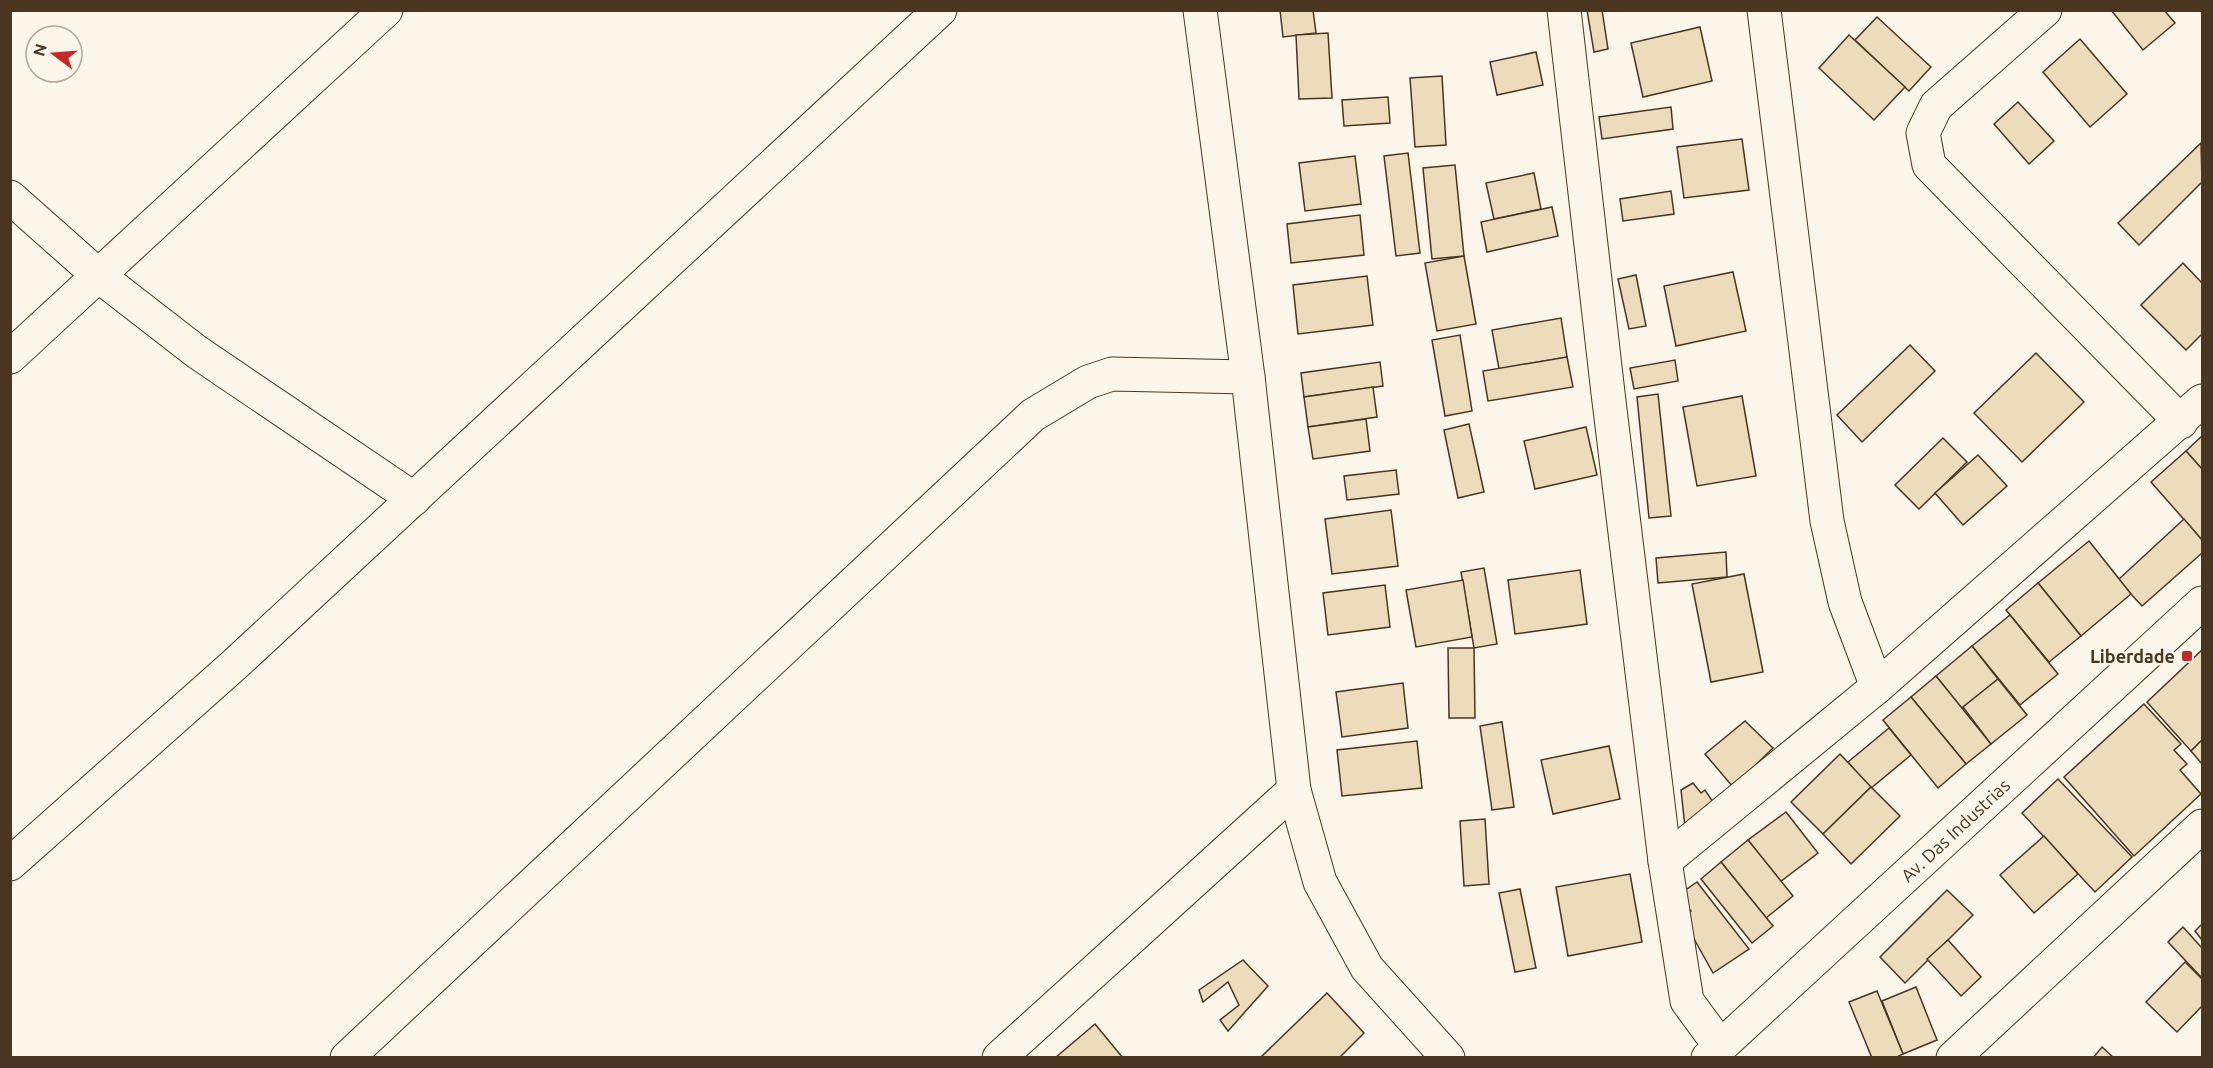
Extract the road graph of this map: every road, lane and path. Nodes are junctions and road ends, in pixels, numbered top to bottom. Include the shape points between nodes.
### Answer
1 (386, 10) edge
2 (940, 10) edge
3 (1200, 10) edge
4 (1564, 10) edge
5 (1764, 10) edge
6 (2045, 10) edge
7 (10, 197) edge
8 (99, 276) junction
9 (10, 357) edge
10 (1248, 377) junction
11 (2192, 411) edge
12 (414, 499) junction
13 (2202, 603) edge
14 (1877, 687) junction
15 (1294, 790) junction
16 (2202, 826) edge
17 (1665, 861) junction
18 (10, 864) edge
19 (1714, 1052) edge
20 (347, 1058) edge
21 (999, 1058) edge
22 (1448, 1058) edge
23 (1953, 1058) edge

1 - 8 street
2 - 12 street
3 - 10 street
4 - 17 street
5 - 14 street via 1827,521 1845,602
6 - 11 street via 1936,106 1923,133 1929,165
7 - 8 street
8 - 9 street
8 - 12 street via 197,352
10 - 15 street
10 - 20 street via 1112,374 1088,381 1033,415
11 - 14 street
12 - 18 street
13 - 19 street, Av. Das Industrias
14 - 17 street
15 - 21 street
15 - 22 street via 1320,882 1367,968
16 - 23 street
17 - 19 street via 1687,1001

